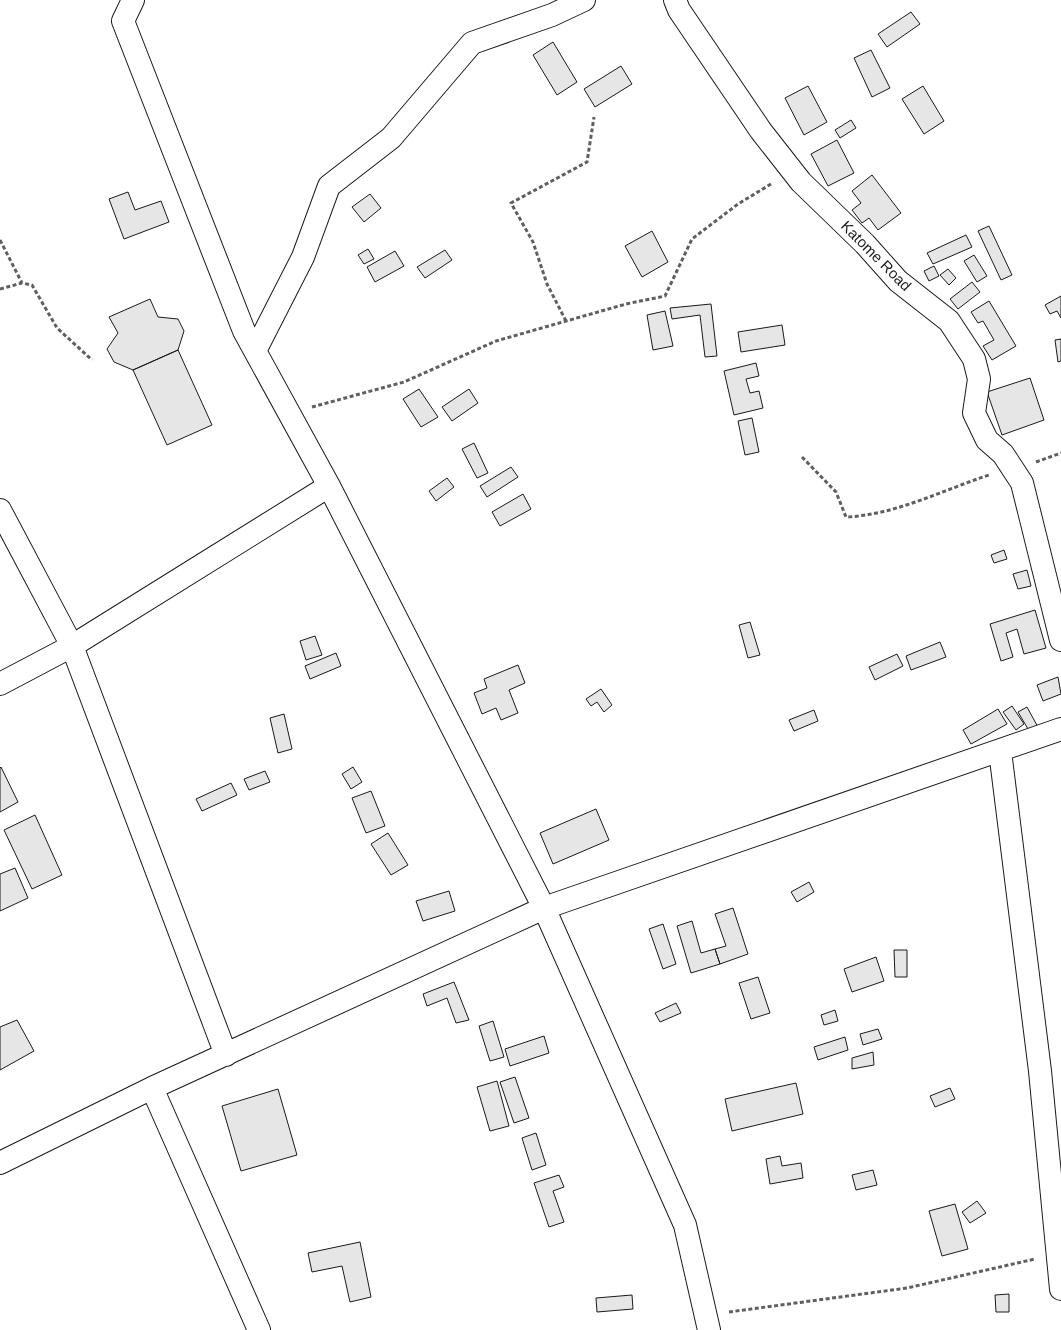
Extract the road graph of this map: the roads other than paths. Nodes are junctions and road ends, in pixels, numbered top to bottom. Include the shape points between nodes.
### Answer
1 (133, 0) edge
2 (584, 0) edge
3 (675, 0) edge
4 (255, 351) junction
5 (329, 486) junction
6 (0, 510) edge
7 (1061, 640) edge
8 (72, 646) junction
9 (0, 684) edge
10 (1061, 730) edge
11 (1000, 751) junction
12 (544, 908) junction
13 (226, 1055) junction
14 (152, 1088) junction
15 (0, 1163) edge
16 (1061, 1289) edge
17 (707, 1322) edge
18 (259, 1330) edge

1 - 4 street via 123,21 244,331
2 - 4 street via 552,15 472,43 391,138 330,186 303,257
3 - 7 street, Katome Road via 761,131 793,172 898,281 949,321 974,359 979,379 974,413 987,440 1003,454 1022,483
4 - 5 street
5 - 8 street
5 - 12 street
6 - 8 street
8 - 9 street
8 - 13 street
10 - 11 street
11 - 12 street
11 - 16 street via 1040,1071
12 - 13 street
12 - 17 street via 685,1225
13 - 14 street
14 - 15 street
14 - 18 street

